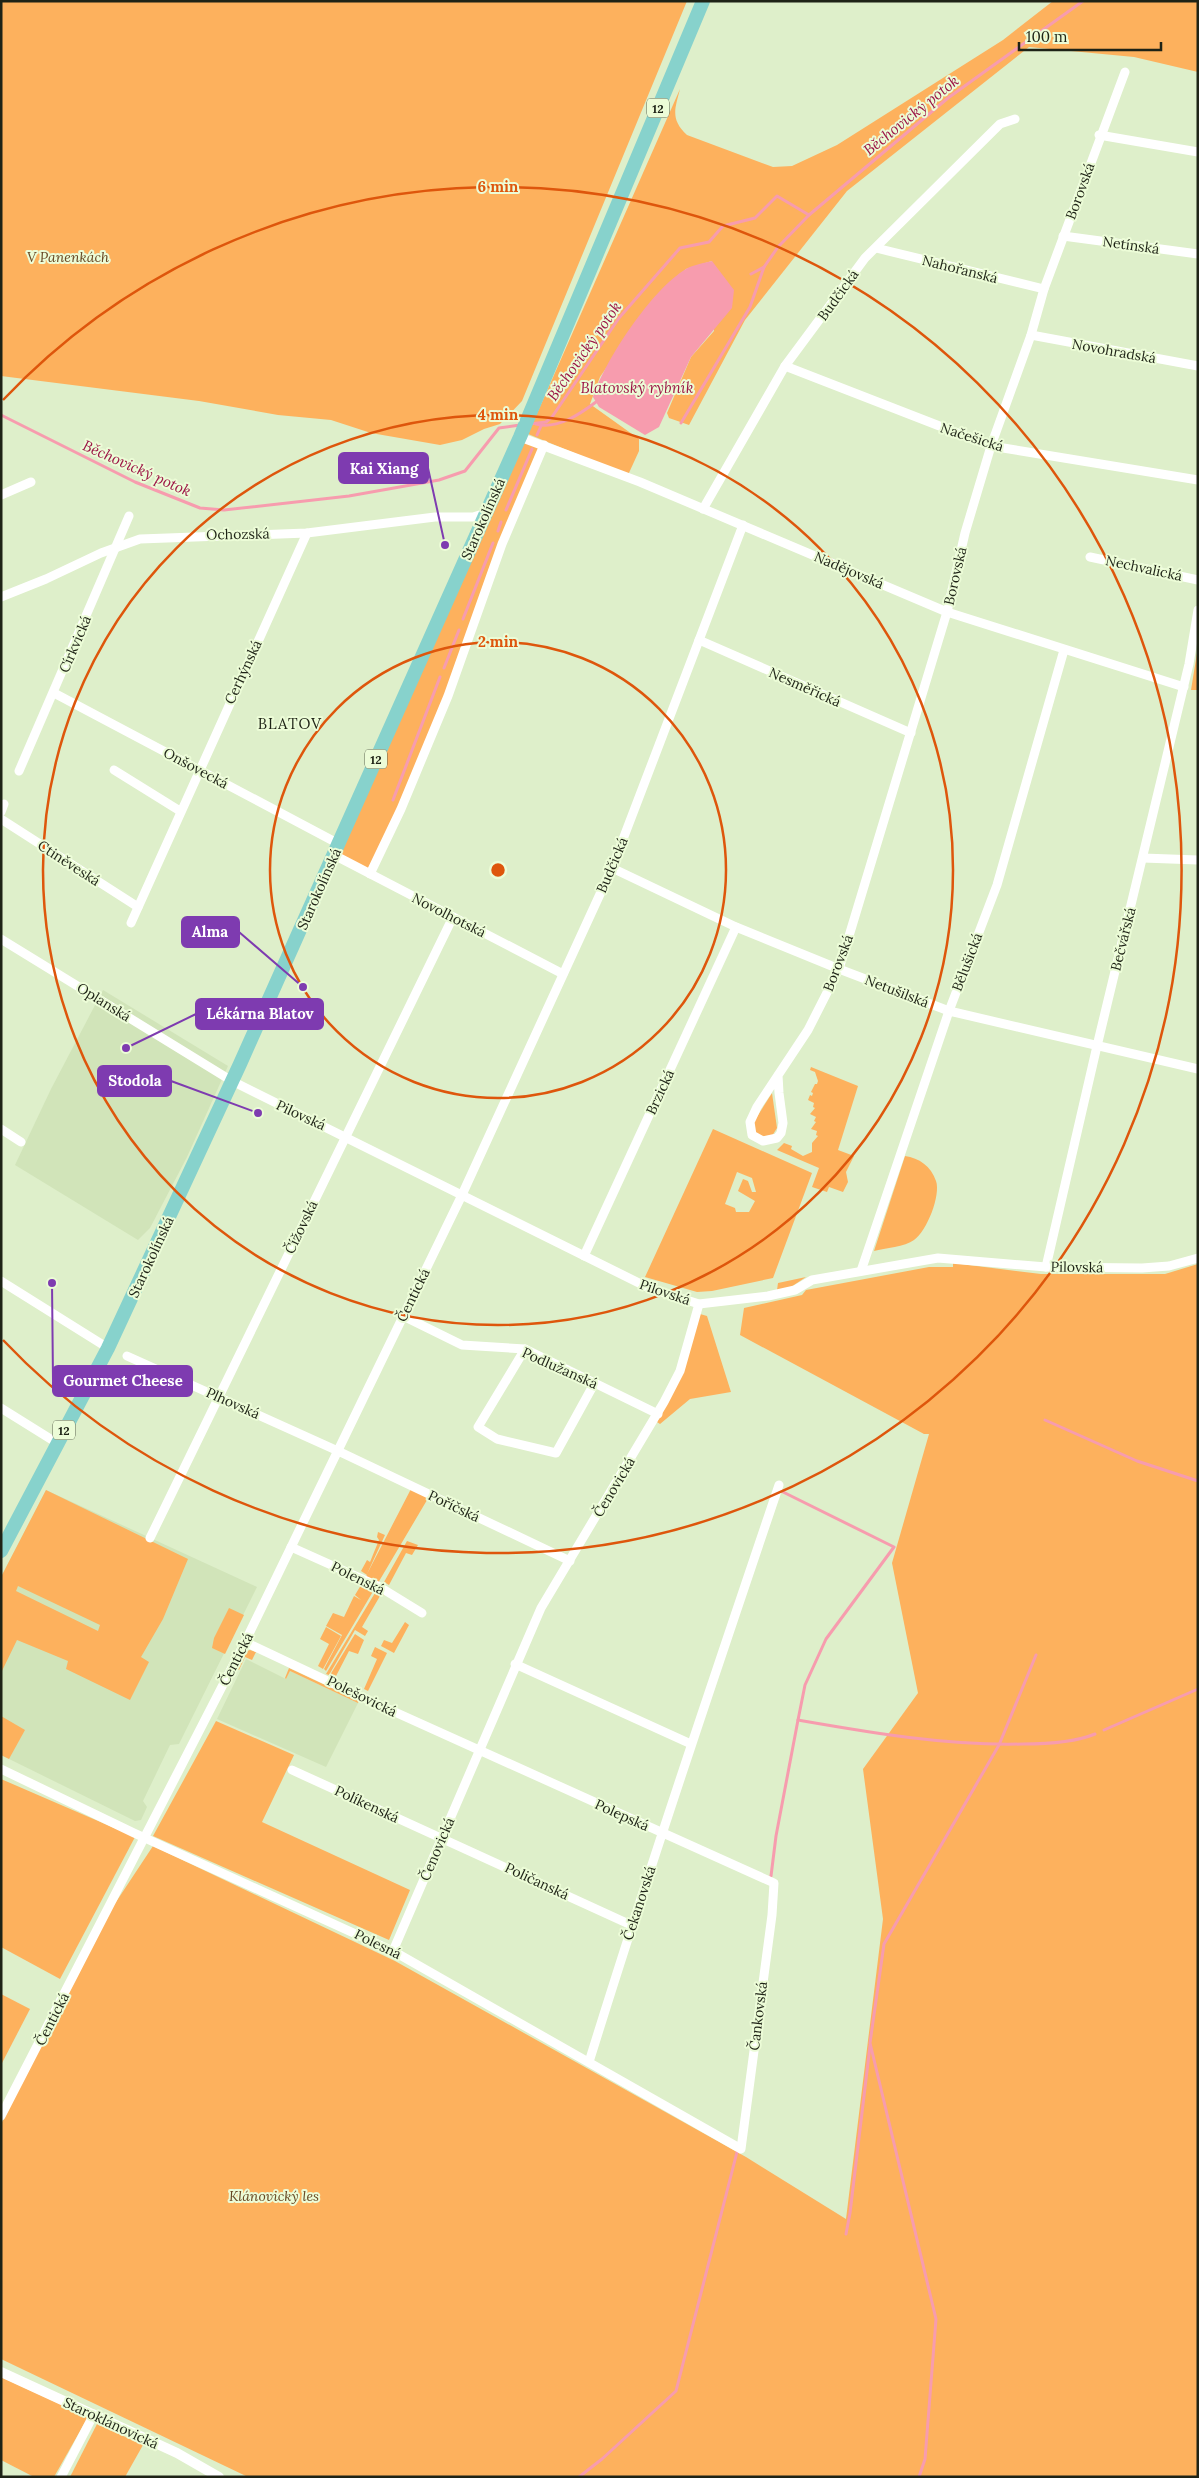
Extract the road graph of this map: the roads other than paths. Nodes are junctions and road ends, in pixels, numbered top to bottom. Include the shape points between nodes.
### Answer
1 (703, 1) edge
2 (1125, 72) dead end
3 (1015, 119) dead end
4 (1100, 135) junction
5 (1198, 152) edge
6 (1063, 236) junction
7 (876, 248) junction
8 (1198, 254) edge
9 (1044, 289) junction
10 (1031, 335) junction
11 (785, 366) junction
12 (1198, 366) edge
13 (520, 437) junction
14 (544, 445) junction
15 (991, 446) junction
16 (1198, 480) edge
17 (32, 482) dead end
18 (1, 495) edge
19 (703, 508) junction
20 (486, 513) junction
21 (128, 516) dead end
22 (742, 525) junction
23 (307, 533) junction
24 (115, 548) junction
25 (1090, 557) dead end
26 (1198, 580) edge
27 (1, 597) edge
28 (1198, 610) edge
29 (947, 612) junction
30 (699, 640) junction
31 (1064, 650) junction
32 (1184, 687) junction
33 (54, 693) junction
34 (911, 733) junction
35 (114, 770) dead end
36 (198, 770) junction
37 (19, 771) dead end
38 (180, 811) junction
39 (1, 819) edge
40 (337, 849) junction
41 (1143, 858) junction
42 (1198, 860) edge
43 (612, 868) junction
44 (370, 874) junction
45 (138, 907) junction
46 (453, 917) junction
47 (131, 923) dead end
48 (736, 927) junction
49 (1, 939) edge
50 (839, 969) junction
51 (563, 974) junction
52 (948, 1011) junction
53 (1096, 1046) junction
54 (1198, 1068) edge
55 (778, 1075) junction
56 (232, 1081) junction
57 (1, 1130) edge
58 (346, 1136) junction
59 (21, 1142) dead end
60 (461, 1197) junction
61 (584, 1256) junction
62 (1198, 1258) edge
63 (1046, 1267) junction
64 (861, 1271) junction
65 (1, 1281) edge
66 (699, 1304) junction
67 (403, 1316) junction
68 (108, 1348) junction
69 (525, 1349) junction
70 (128, 1356) dead end
71 (594, 1384) junction
72 (219, 1396) junction
73 (1, 1408) edge
74 (658, 1414) junction
75 (57, 1443) junction
76 (338, 1451) junction
77 (779, 1486) dead end
78 (6, 1532) edge
79 (150, 1538) dead end
80 (291, 1547) junction
81 (1, 1551) edge
82 (570, 1561) junction
83 (422, 1613) dead end
84 (245, 1642) junction
85 (515, 1664) junction
86 (691, 1744) junction
87 (478, 1750) junction
88 (1, 1769) edge
89 (292, 1770) dead end
90 (661, 1832) junction
91 (442, 1837) junction
92 (145, 1838) junction
93 (770, 1881) joint
94 (631, 1925) junction
95 (393, 1951) junction
96 (589, 2062) junction
97 (1, 2116) edge
98 (741, 2148) joint
99 (1, 2372) edge
100 (94, 2414) junction
101 (61, 2477) edge
102 (219, 2477) edge

1 - 13 main road, Starokolínská / 12
2 - 4 street, Borovská
3 - 7 street, Budčická via 1000,124
4 - 5 street
4 - 6 street, Borovská
6 - 8 street, Netínská
6 - 9 street, Borovská
7 - 9 street, Nahořanská
7 - 11 street, Budčická via 865,258
9 - 10 street, Borovská
10 - 12 street, Novohradská
10 - 15 street, Borovská
11 - 15 street, Načešická
11 - 19 street, Budčická
13 - 14 street, Nadějovská
13 - 20 main road, Starokolínská / 12
14 - 19 street, Nadějovská
14 - 44 street, Starokolínská via 502,544 444,705
15 - 16 street, Načešická
15 - 29 street, Borovská via 965,533
17 - 18 street
19 - 22 street, Nadějovská
20 - 23 street, Ochozská via 473,517 435,517
20 - 40 main road, Starokolínská / 12
21 - 24 street, Církvická
22 - 29 street, Nadějovská
22 - 30 street, Budčická
23 - 24 street, Ochozská via 170,536 140,539
23 - 36 street, Cerhýnská
24 - 27 street, Ochozská
24 - 33 street, Církvická
25 - 26 street, Nechvalická
28 - 32 street, Bečvářská
29 - 31 street, Nadějovská
29 - 34 street, Borovská
30 - 34 street, Nesměřická
30 - 43 street, Budčická
31 - 32 street, Nadějovská
31 - 52 street, Bělušická via 997,885
32 - 41 street, Bečvářská
33 - 36 street, Onšovecká
33 - 37 street, Církvická
34 - 50 street, Borovská
35 - 38 street
36 - 38 street, Cerhýnská
36 - 40 street, Onšovecká
38 - 45 street, Cerhýnská
39 - 45 street, Ctiněveská
40 - 44 street, Novolhotská
40 - 56 main road, Starokolínská / 12
41 - 42 street
41 - 53 street, Bečvářská
43 - 48 street, Netušilská
43 - 51 street, Budčická
44 - 46 street, Novolhotská
45 - 47 street, Cerhýnská
46 - 51 street, Novolhotská
46 - 58 street, Čížovská
48 - 50 street, Netušilská
48 - 61 street, Brzická
49 - 56 street, Oplanská
50 - 52 street, Netušilská
50 - 55 street, Borovská via 808,1030
51 - 60 street, Budčická
52 - 53 street, Netušilská
52 - 64 street, Bělušická
53 - 54 street, Netušilská
53 - 63 street, Bečvářská
55 - 55 street, Borovská via 750,1122 752,1135 763,1141 777,1138 783,1128
56 - 58 street, Pilovská
56 - 68 main road, Starokolínská / 12
57 - 59 street
58 - 60 street, Pilovská
58 - 72 street, Čížovská
60 - 61 street, Pilovská
60 - 67 street, Čentická
61 - 66 street, Pilovská via 649,1288
62 - 63 street, Pilovská via 1169,1266 1142,1268
63 - 64 street, Pilovská via 938,1258
64 - 66 street, Pilovská via 812,1280 796,1290 768,1296
65 - 68 street
66 - 74 street, Čenovická via 680,1372
67 - 69 street, Podlužanská via 462,1345
67 - 76 street, Čentická
68 - 75 main road, Starokolínská / 12
69 - 71 street, Podlužanská
69 - 71 street via 478,1427 497,1438 556,1453
70 - 72 street, Plhovská
71 - 74 street, Podlužanská
72 - 76 street, Plhovská
72 - 79 street, Čížovská
73 - 75 street
74 - 82 street, Čenovická
75 - 78 main road, Starokolínská / 12
76 - 80 street, Čentická
76 - 82 street, Poříčská
77 - 86 street, Čekanovská
78 - 81 main road, Starokolínská / 12
80 - 83 street, Polenská via 378,1586
80 - 84 street, Čentická
82 - 85 street, Čenovická via 541,1608
84 - 87 street, Polešovická
84 - 92 street, Čentická
85 - 86 street
85 - 87 street, Čenovická
86 - 90 street, Čekanovská
87 - 90 street, Polepská
87 - 91 street, Čenovická
88 - 92 street, Polesná
89 - 91 street, Políkenská
90 - 93 street, Polepská
90 - 94 street, Čekanovská
91 - 94 street, Poličanská
91 - 95 street, Čenovická
92 - 95 street, Polesná
92 - 97 street, Čentická
93 - 98 street, Čankovská via 772,1915
94 - 96 street, Čekanovská
95 - 96 street, Polesná
96 - 98 street, Polesná
99 - 100 street, Staroklánovická
100 - 101 street
100 - 102 street, Staroklánovická via 177,2453

